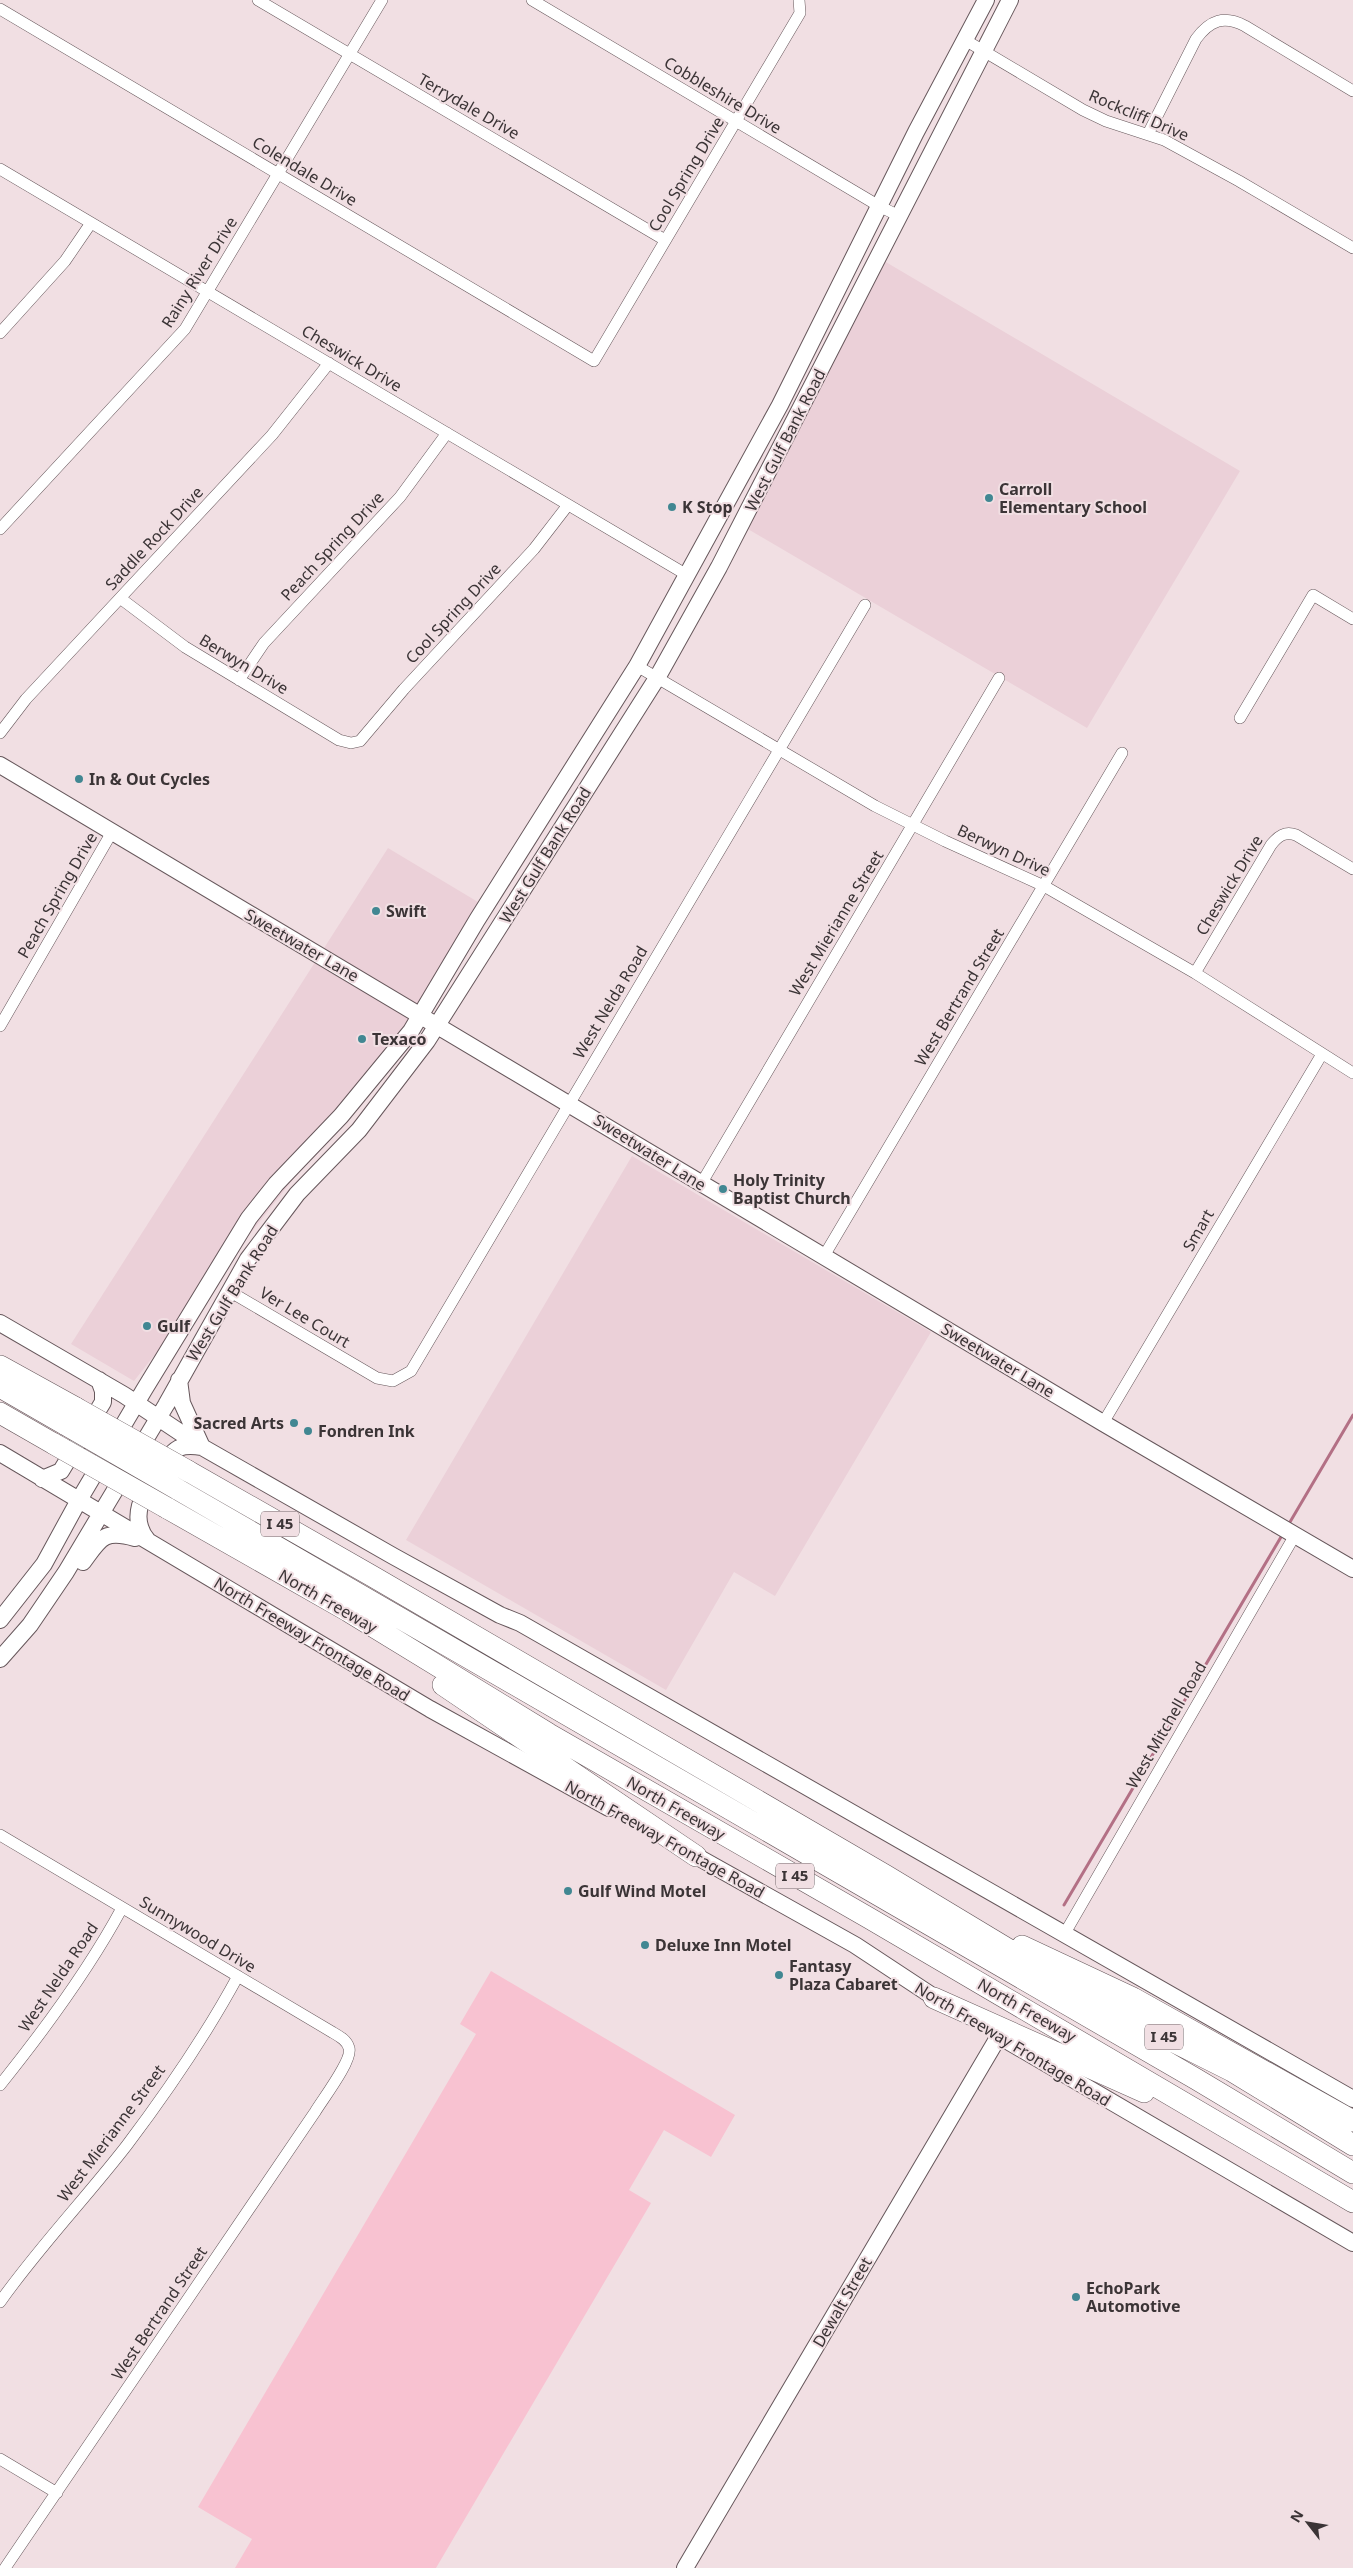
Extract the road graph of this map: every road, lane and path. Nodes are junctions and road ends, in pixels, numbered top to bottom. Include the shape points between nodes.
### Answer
1 (258, 0) edge
2 (382, 0) edge
3 (532, 0) edge
4 (986, 0) edge
5 (1010, 0) edge
6 (800, 1) edge
7 (0, 9) edge
8 (965, 40) junction
9 (983, 50) junction
10 (349, 54) junction
11 (1353, 92) edge
12 (736, 121) junction
13 (1148, 134) junction
14 (0, 168) edge
15 (278, 174) junction
16 (879, 206) junction
17 (899, 216) junction
18 (91, 222) junction
19 (665, 240) junction
20 (1353, 248) edge
21 (208, 293) junction
22 (0, 332) edge
23 (594, 361) joint
24 (329, 363) junction
25 (447, 434) junction
26 (568, 505) junction
27 (0, 529) edge
28 (688, 575) junction
29 (120, 598) junction
30 (865, 605) dead end
31 (1353, 619) edge
32 (636, 666) junction
33 (657, 678) junction
34 (999, 678) dead end
35 (239, 680) junction
36 (1240, 718) dead end
37 (0, 733) edge
38 (360, 742) joint
39 (779, 750) junction
40 (1122, 753) dead end
41 (0, 765) edge
42 (912, 826) junction
43 (112, 832) junction
44 (1353, 869) edge
45 (1044, 886) junction
46 (1195, 973) junction
47 (421, 1016) junction
48 (437, 1025) junction
49 (0, 1026) edge
50 (1322, 1054) junction
51 (1353, 1073) edge
52 (570, 1103) junction
53 (701, 1184) junction
54 (824, 1256) junction
55 (229, 1291) junction
56 (0, 1323) edge
57 (164, 1359) junction
58 (0, 1366) edge
59 (364, 1371) joint
60 (181, 1376) junction
61 (99, 1380) junction
62 (0, 1387) edge
63 (137, 1403) junction
64 (0, 1413) edge
65 (70, 1416) junction
66 (158, 1418) junction
67 (1103, 1423) junction
68 (202, 1447) junction
69 (0, 1453) edge
70 (42, 1479) junction
71 (183, 1480) junction
72 (79, 1500) junction
73 (100, 1513) junction
74 (1296, 1535) junction
75 (149, 1542) junction
76 (1353, 1568) edge
77 (66, 1572) junction
78 (348, 1611) junction
79 (0, 1620) edge
80 (3, 1649) edge
81 (0, 1835) edge
82 (696, 1856) junction
83 (122, 1908) junction
84 (974, 1931) junction
85 (1065, 1932) junction
86 (238, 1976) junction
87 (934, 1998) junction
88 (999, 2036) junction
89 (338, 2076) joint
90 (0, 2085) edge
91 (1353, 2099) edge
92 (1353, 2121) edge
93 (1243, 2136) junction
94 (1353, 2145) edge
95 (1353, 2173) edge
96 (1353, 2202) edge
97 (1353, 2243) edge
98 (0, 2302) edge
99 (0, 2459) edge
100 (57, 2493) junction
101 (6, 2568) edge
102 (685, 2568) edge

1 - 10 street, Terrydale Drive
2 - 10 street, Rainy River Drive
3 - 12 street, Cobbleshire Drive
4 - 8 main road, West Gulf Bank Road
5 - 9 main road, West Gulf Bank Road
6 - 12 street, Cool Spring Drive via 800,14
7 - 15 street, Colendale Drive
8 - 9 street, Rockcliff Drive
8 - 16 main road, West Gulf Bank Road
9 - 13 street, Rockcliff Drive via 1095,116
9 - 17 main road, West Gulf Bank Road
10 - 15 street, Rainy River Drive
10 - 19 street, Terrydale Drive
11 - 13 street via 1245,26 1235,21 1218,20 1196,39
12 - 16 street, Cobbleshire Drive
12 - 19 street, Cool Spring Drive
13 - 20 street, Rockcliff Drive via 1239,181
14 - 18 street, Cheswick Drive
15 - 21 street, Rainy River Drive
15 - 23 street, Colendale Drive
16 - 17 street, Cobbleshire Drive
16 - 28 main road, West Gulf Bank Road via 777,409
17 - 33 main road, West Gulf Bank Road via 719,567
18 - 21 street, Cheswick Drive
18 - 22 street via 65,261
19 - 23 street, Cool Spring Drive
21 - 24 street, Cheswick Drive
21 - 27 street, Rainy River Drive via 185,329 165,352
24 - 25 street, Cheswick Drive
24 - 29 street, Saddle Rock Drive via 272,435
25 - 26 street, Cheswick Drive
25 - 35 street, Peach Spring Drive via 400,497 264,643
26 - 28 street, Cheswick Drive
26 - 38 street, Cool Spring Drive via 534,549 404,689
28 - 32 main road, West Gulf Bank Road
29 - 35 street, Berwyn Drive via 157,629
29 - 37 street, Saddle Rock Drive via 26,699
30 - 39 street, West Nelda Road
31 - 36 street via 1313,595
32 - 33 street, Berwyn Drive
32 - 47 main road, West Gulf Bank Road
33 - 39 street, Berwyn Drive
33 - 48 main road, West Gulf Bank Road
34 - 42 street, West Mierianne Street
35 - 38 street, Berwyn Drive via 339,740
39 - 42 street, Berwyn Drive
39 - 52 street, West Nelda Road
40 - 45 street, West Bertrand Street
41 - 43 main road, Sweetwater Lane
42 - 45 street, Berwyn Drive
42 - 53 street, West Mierianne Street
43 - 47 main road, Sweetwater Lane
43 - 49 street, Peach Spring Drive
44 - 46 street, Cheswick Drive via 1296,835 1280,836 1271,845
45 - 46 street, Berwyn Drive
45 - 54 street, West Bertrand Street
46 - 50 street, Berwyn Drive
47 - 48 main road, Sweetwater Lane
47 - 57 main road, West Gulf Bank Road via 362,1093 276,1184 250,1218
48 - 52 main road, Sweetwater Lane
48 - 55 main road, West Gulf Bank Road via 359,1130 272,1225
50 - 51 street, Berwyn Drive
50 - 67 street, Smart
52 - 53 main road, Sweetwater Lane
52 - 59 street, West Nelda Road via 418,1363 411,1372 393,1381
53 - 54 main road, Sweetwater Lane
54 - 67 main road, Sweetwater Lane
55 - 59 street, Ver Lee Court
55 - 60 main road, West Gulf Bank Road
56 - 61 main road
57 - 60 main road
57 - 63 main road, West Gulf Bank Road
58 - 65 highway, North Freeway / I 45
60 - 66 main road, West Gulf Bank Road
60 - 68 main road via 182,1403
61 - 63 main road
61 - 70 main road via 104,1402 61,1471
62 - 65 highway, North Freeway / I 45
63 - 66 main road
63 - 72 main road, West Gulf Bank Road
64 - 78 highway, North Freeway / I 45, bridge
65 - 71 highway, North Freeway / I 45, bridge
66 - 68 main road
66 - 73 main road, West Gulf Bank Road
67 - 74 main road, Sweetwater Lane
68 - 75 main road via 180,1448 170,1456 148,1487 139,1506 138,1520 141,1532
68 - 85 main road
69 - 70 main road, North Freeway Frontage Road
70 - 72 main road, North Freeway Frontage Road
71 - 84 highway, North Freeway / I 45 via 372,1576 842,1850
71 - 95 highway, North Freeway
72 - 73 main road, North Freeway Frontage Road
72 - 79 main road, West Gulf Bank Road via 44,1564
73 - 75 main road, North Freeway Frontage Road
73 - 77 main road, West Gulf Bank Road
74 - 76 main road, Sweetwater Lane
74 - 85 street, West Mitchell Road
75 - 77 main road via 121,1534 107,1535 96,1543 84,1562
75 - 82 main road, North Freeway Frontage Road via 430,1709
77 - 80 main road, West Gulf Bank Road via 41,1610
78 - 82 highway via 442,1684
78 - 93 highway, North Freeway / I 45 via 549,1734
81 - 83 street, Sunnywood Drive
82 - 87 main road, North Freeway Frontage Road via 855,1945
83 - 86 street, Sunnywood Drive
83 - 90 street, West Nelda Road via 43,2031
84 - 92 highway via 1028,1948 1134,1998
84 - 94 highway, North Freeway / I 45 via 1104,2007 1232,2072
85 - 91 main road
86 - 89 street, Sunnywood Drive via 343,2039 349,2048 349,2059
86 - 98 street, West Mierianne Street via 127,2145
87 - 88 main road, North Freeway Frontage Road
87 - 93 highway
88 - 97 main road, North Freeway Frontage Road
88 - 102 main road, Dewalt Street
89 - 100 street, West Bertrand Street
93 - 96 highway, North Freeway / I 45
99 - 100 street
100 - 101 street, West Bertrand Street

